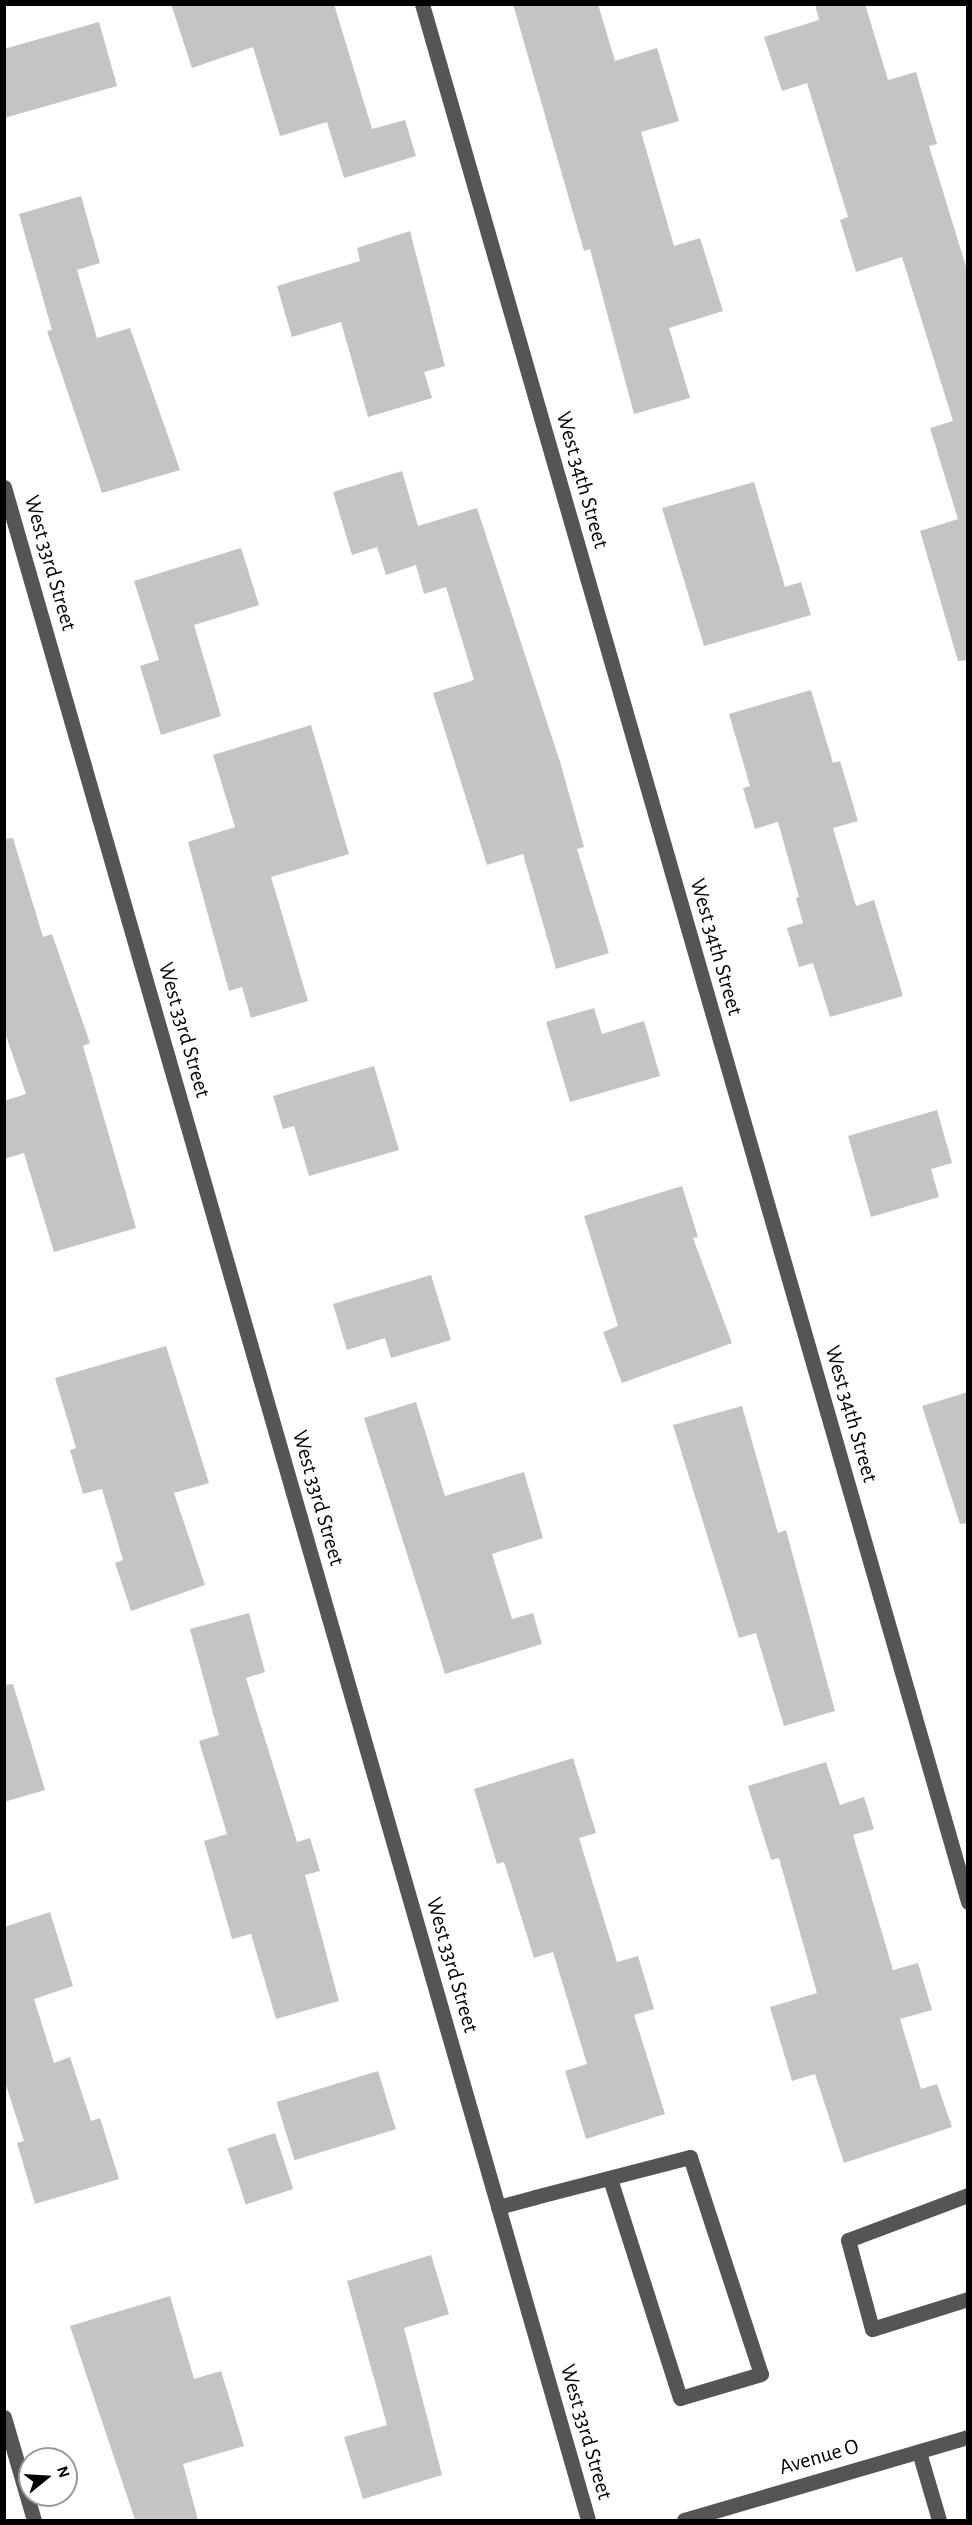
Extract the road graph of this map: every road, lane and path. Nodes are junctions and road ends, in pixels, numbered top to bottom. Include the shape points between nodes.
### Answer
1 (422, 4) edge
2 (4, 487) edge
3 (968, 1902) edge
4 (610, 2178) junction
5 (968, 2195) edge
6 (498, 2207) junction
7 (968, 2300) edge
8 (4, 2417) edge
9 (968, 2437) edge
10 (919, 2452) junction
11 (34, 2520) edge
12 (588, 2520) edge
13 (684, 2520) edge
14 (939, 2520) edge

1 - 3 street, West 34th Street
2 - 6 street, West 33rd Street
4 - 4 street via 690,2157 761,2374 680,2398
4 - 6 street
5 - 7 street via 848,2240 872,2330
6 - 12 street, West 33rd Street
8 - 11 street
9 - 10 street, Avenue O
10 - 13 street, Avenue O
10 - 14 street

